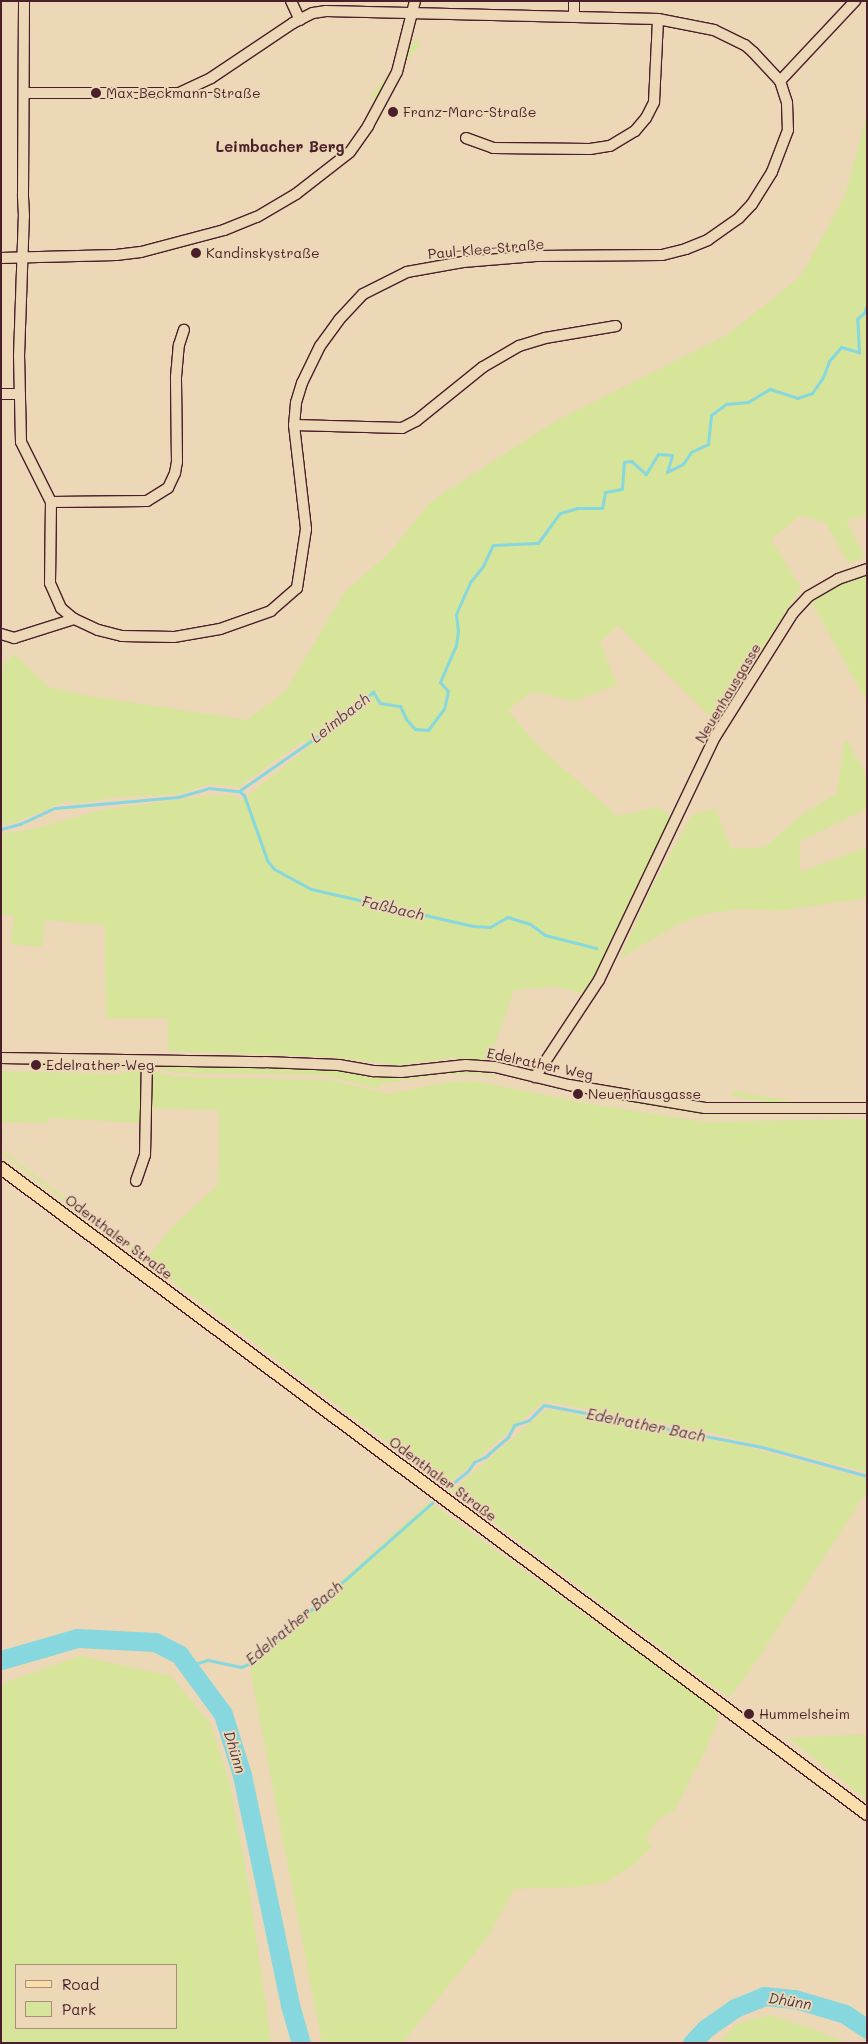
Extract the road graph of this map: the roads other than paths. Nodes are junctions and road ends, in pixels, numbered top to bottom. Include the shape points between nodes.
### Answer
1 (24, 1) edge
2 (291, 1) edge
3 (415, 1) edge
4 (574, 1) edge
5 (856, 1) edge
6 (413, 14) junction
7 (574, 17) junction
8 (658, 19) junction
9 (300, 20) junction
10 (780, 81) junction
11 (24, 94) junction
12 (466, 138) dead end
13 (23, 257) junction
14 (1, 258) edge
15 (616, 326) dead end
16 (184, 330) dead end
17 (1, 394) edge
18 (20, 394) junction
19 (294, 425) junction
20 (51, 502) junction
21 (867, 568) edge
22 (74, 619) junction
23 (1, 634) edge
24 (1, 1058) edge
25 (147, 1061) junction
26 (535, 1077) junction
27 (867, 1108) edge
28 (1, 1168) edge
29 (136, 1181) dead end
30 (867, 1814) edge

1 - 11 street, Paul-Klee-Straße
2 - 9 street
3 - 6 street
4 - 7 street
5 - 10 street
6 - 7 street, Paul-Klee-Straße
6 - 9 street via 326,11
6 - 13 street via 397,72 368,126 350,152 296,194 257,217 181,243 116,255
7 - 8 street, Paul-Klee-Straße
8 - 10 street, Paul-Klee-Straße via 706,27 745,45
8 - 12 street via 654,102 635,131 610,146 590,149 493,148
9 - 11 street via 210,78 180,93
10 - 19 street, Paul-Klee-Straße via 787,103 788,130 772,172 752,204 738,218 686,249 662,255 536,256 463,262 406,272 363,294 320,346 302,383
11 - 13 street, Paul-Klee-Straße
13 - 14 street
13 - 18 street, Paul-Klee-Straße
15 - 19 street via 545,338 519,346 483,367 416,421 402,428
16 - 20 street via 176,377 177,462 168,488 147,501
17 - 18 street
18 - 20 street, Paul-Klee-Straße via 21,442
19 - 22 street, Paul-Klee-Straße via 306,529 297,588 271,611 220,629 174,636 122,636
20 - 22 street, Paul-Klee-Straße via 50,583 61,608
21 - 26 street, Neuenhausgasse via 838,579 809,596 793,613 715,737 599,980
22 - 23 street via 14,638
24 - 25 street, Edelrather Weg
25 - 26 street, Edelrather Weg via 339,1065 383,1071 466,1064
25 - 29 street via 144,1155
26 - 27 street, Edelrather Weg via 569,1086 705,1108
28 - 30 main road, Odenthaler Straße

